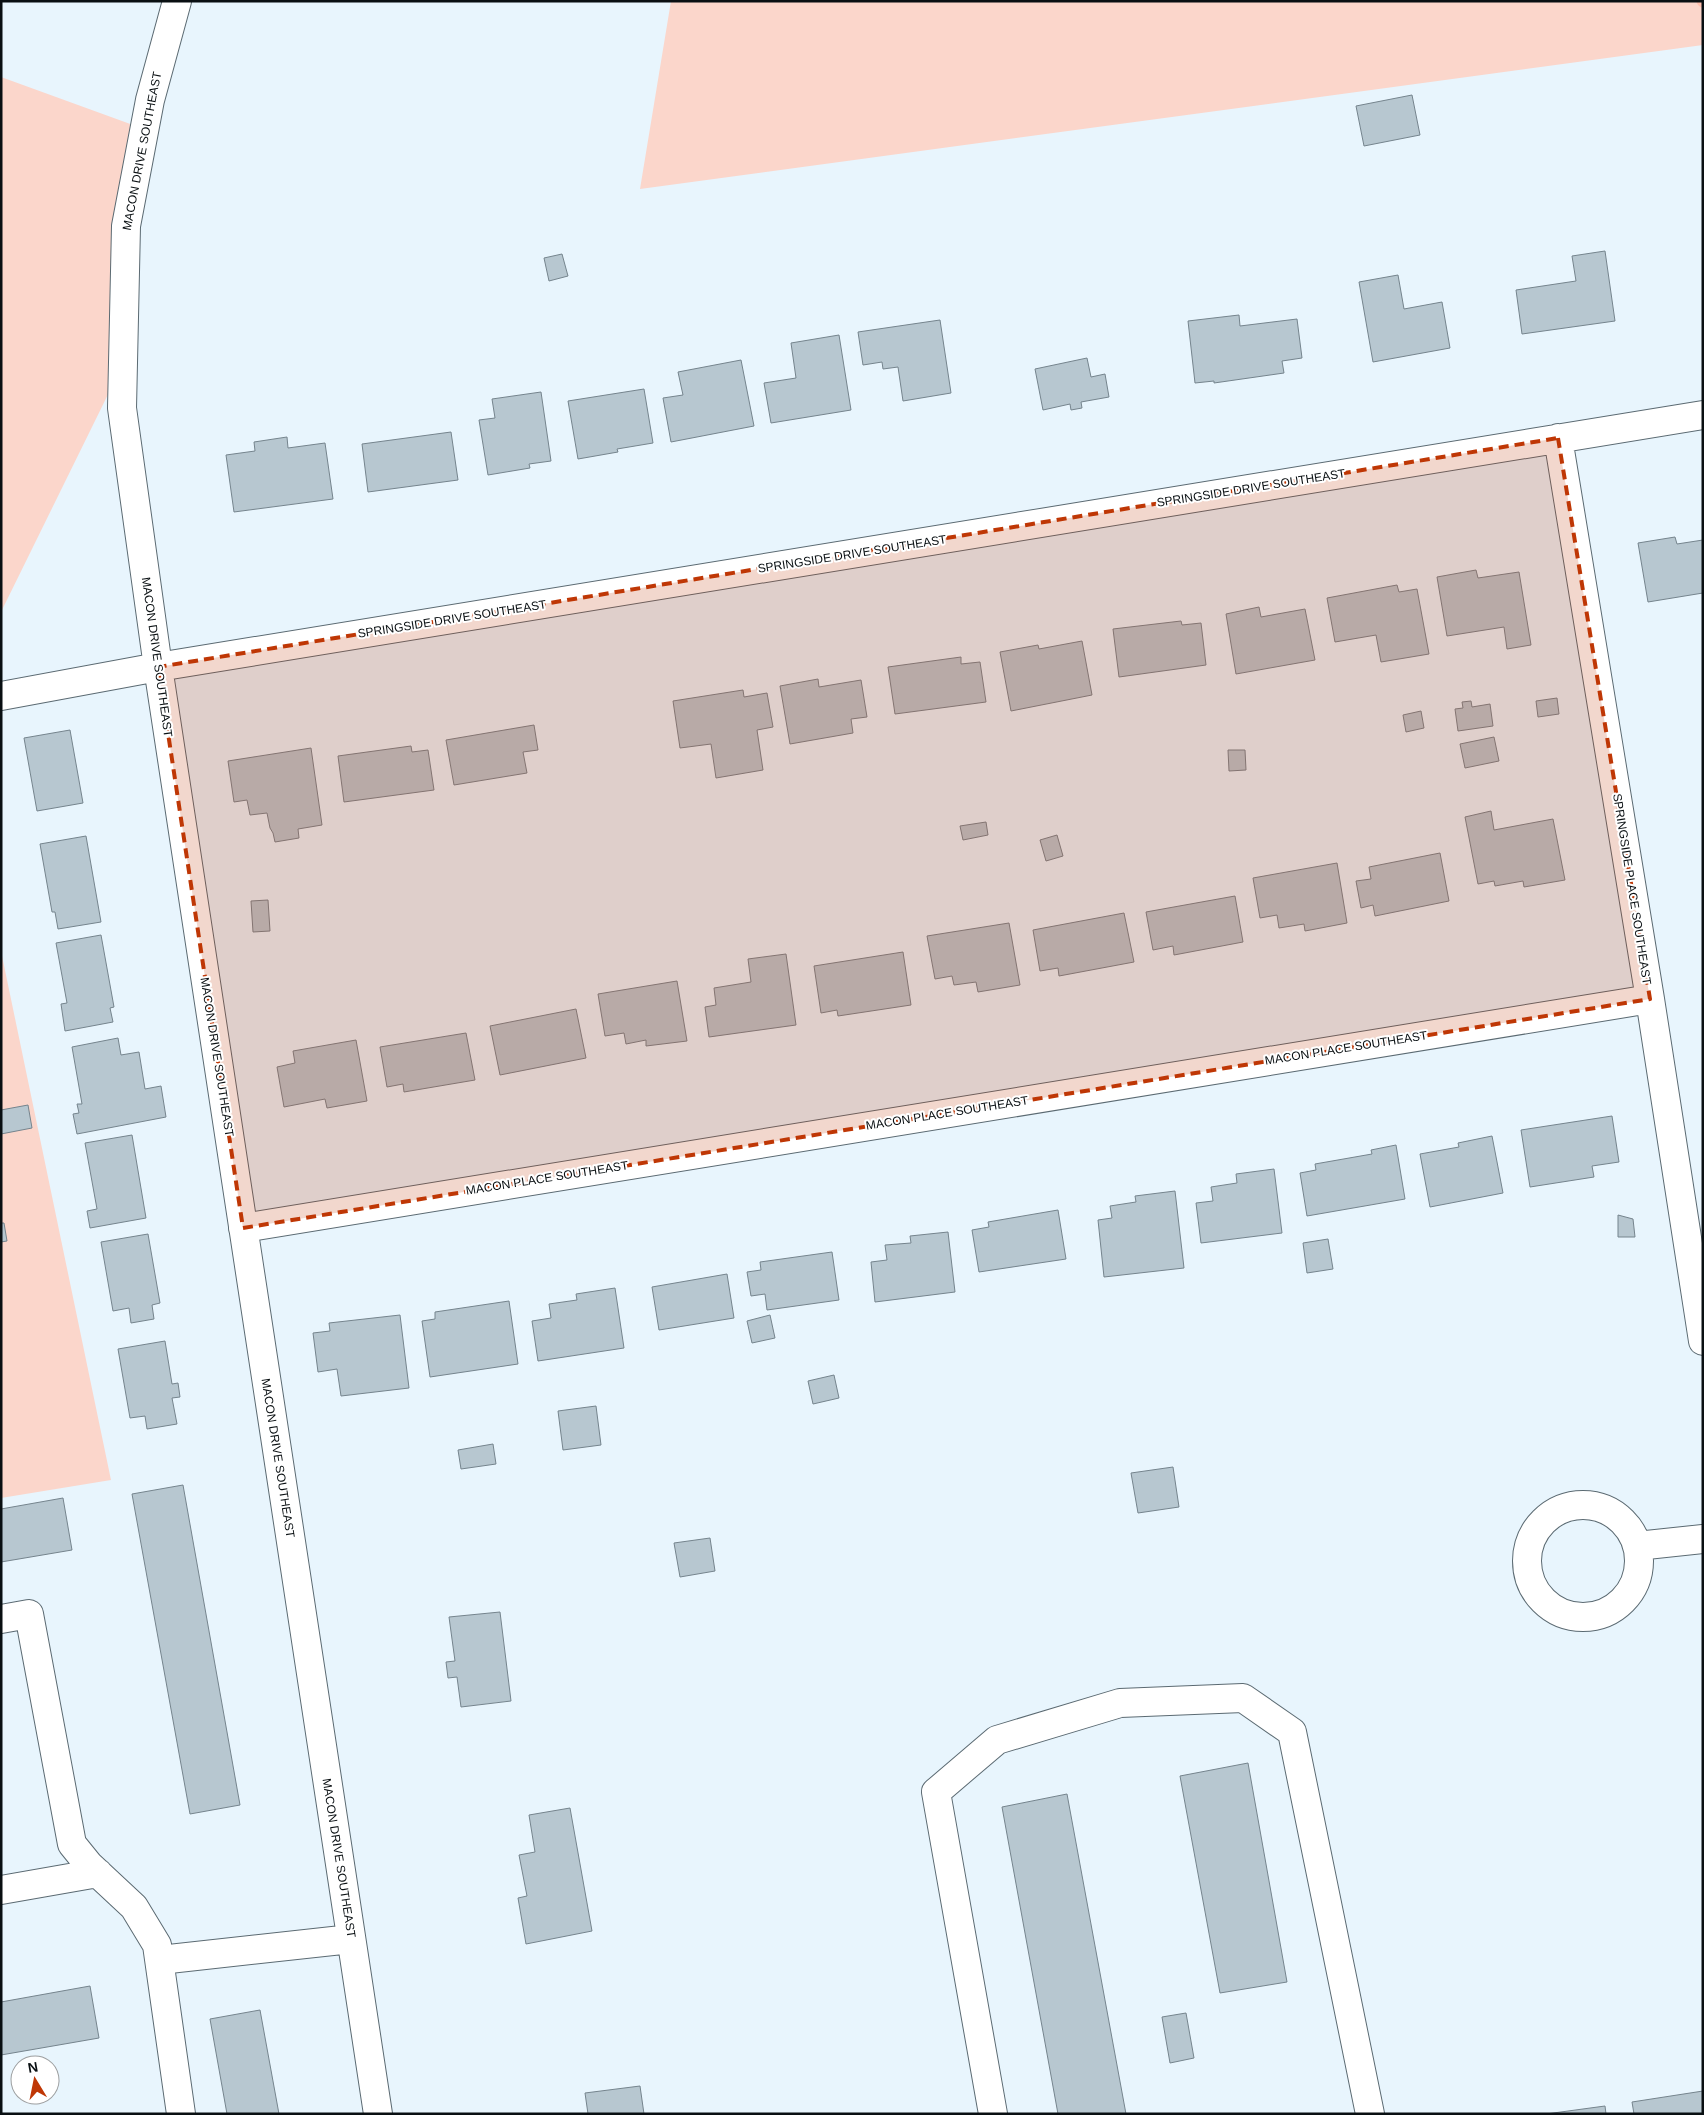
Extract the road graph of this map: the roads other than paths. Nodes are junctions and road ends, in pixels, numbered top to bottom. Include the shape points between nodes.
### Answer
1 (176, 1) edge
2 (1703, 415) edge
3 (1558, 438) junction
4 (158, 668) junction
5 (1, 696) edge
6 (1650, 999) junction
7 (243, 1228) junction
8 (1703, 1341) edge
9 (1703, 1539) edge
10 (1637, 1546) junction
11 (1, 1619) edge
12 (98, 1873) junction
13 (1, 1890) edge
14 (351, 1939) junction
15 (160, 1960) junction
16 (181, 2114) edge
17 (378, 2114) edge
18 (993, 2114) edge
19 (1370, 2114) edge

1 - 4 street, MACON DRIVE SOUTHEAST via 150,100 126,226 122,408
2 - 3 street, SPRINGSIDE DRIVE SOUTHEAST
3 - 4 street, SPRINGSIDE DRIVE SOUTHEAST
3 - 6 street, SPRINGSIDE PLACE SOUTHEAST
4 - 5 street, SPRINGSIDE DRIVE SOUTHEAST
4 - 7 street, MACON DRIVE SOUTHEAST
6 - 7 street, MACON PLACE SOUTHEAST
6 - 8 street, SPRINGSIDE PLACE SOUTHEAST
7 - 14 street, MACON DRIVE SOUTHEAST
9 - 10 street
10 - 10 street via 1640,1565 1636,1583 1618,1605 1593,1617 1575,1617 1557,1611 1542,1600 1532,1585 1527,1567 1528,1549 1534,1532 1546,1518 1562,1508 1581,1504 1600,1506 1617,1514 1630,1528
11 - 12 street via 29,1614 72,1844
12 - 13 street
12 - 15 street via 134,1906 158,1945
14 - 15 street
14 - 17 street, MACON DRIVE SOUTHEAST
15 - 16 street
18 - 19 street via 936,1792 997,1740 1120,1703 1243,1698 1292,1732

